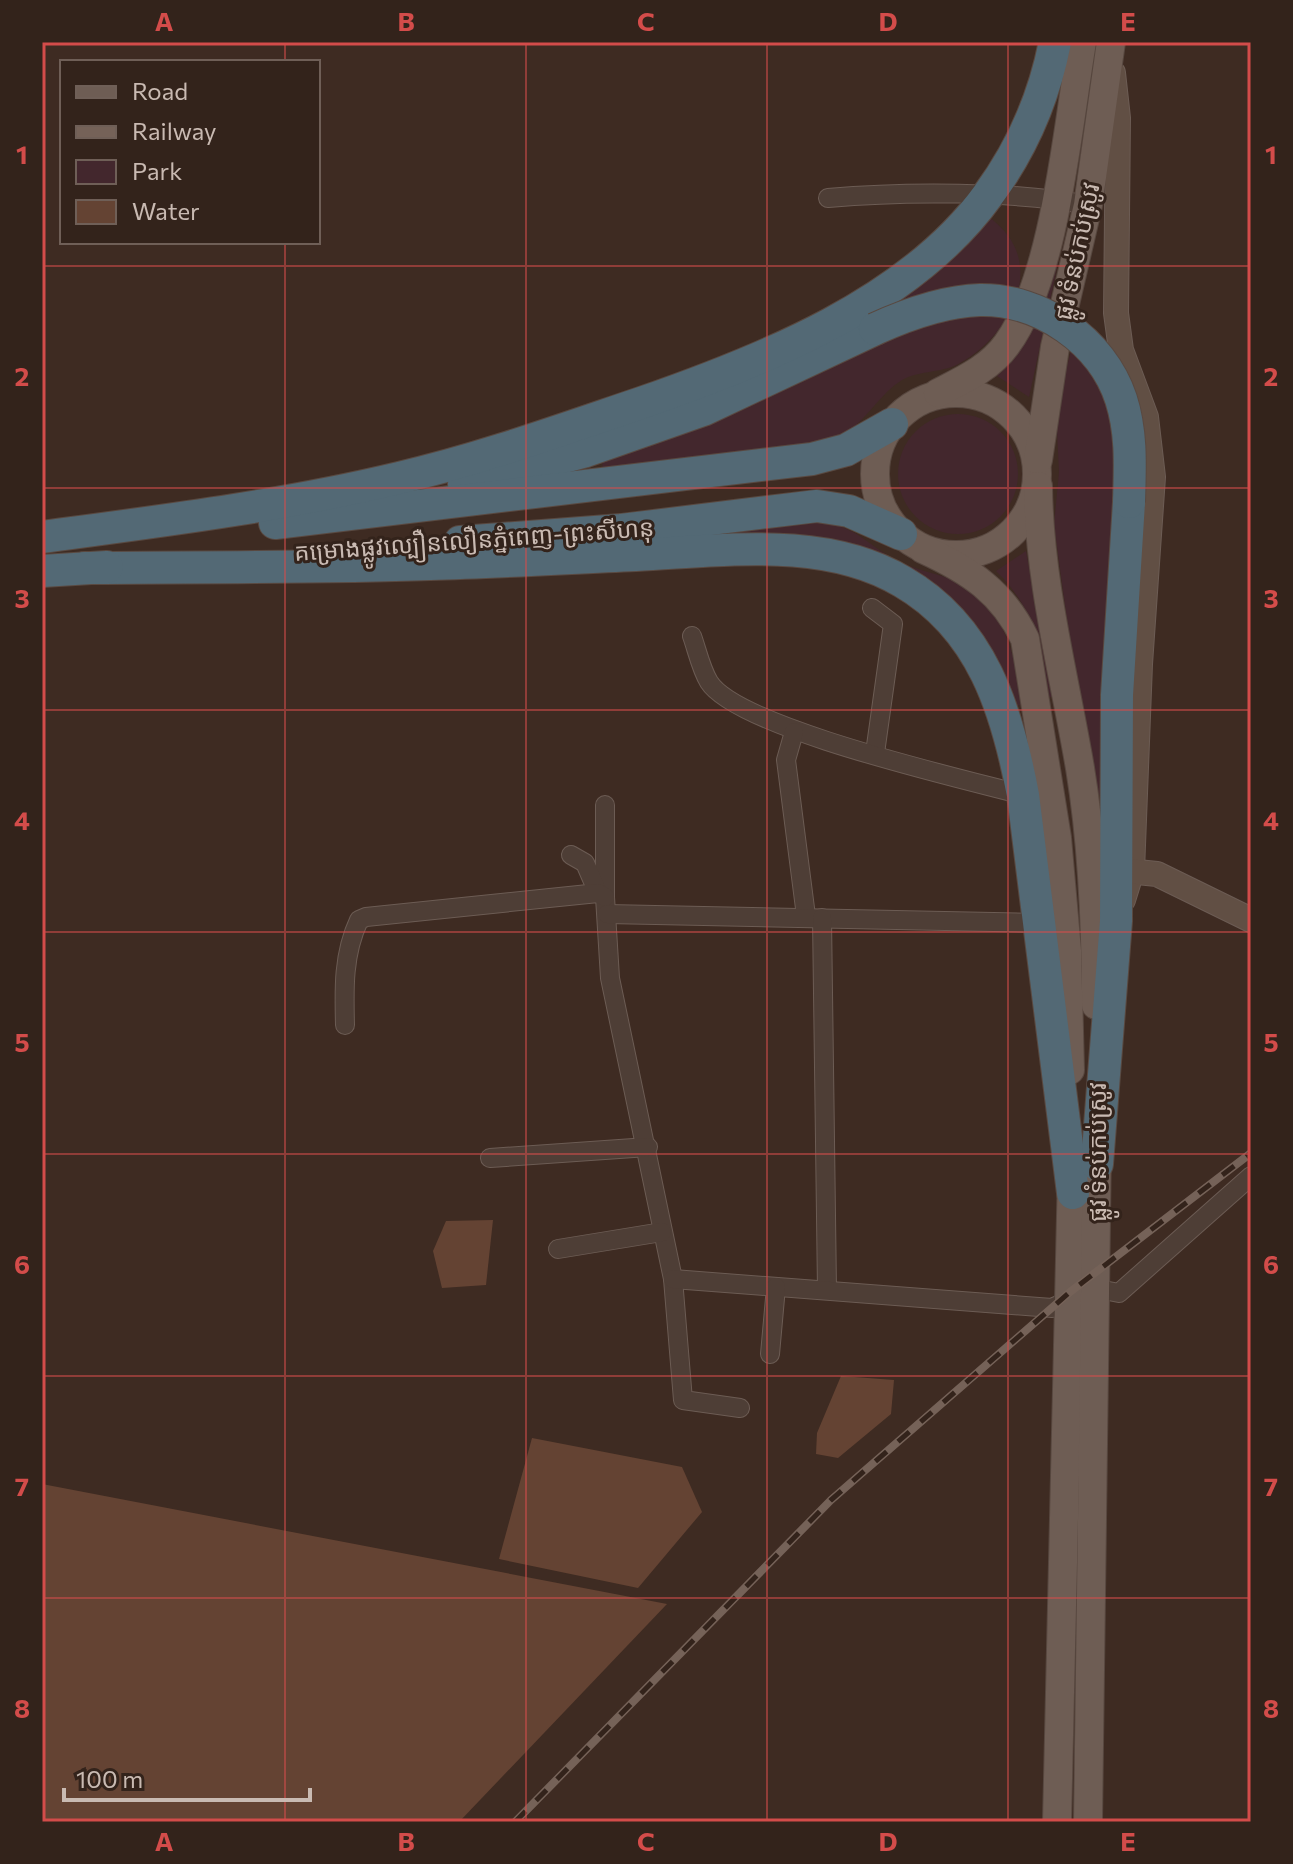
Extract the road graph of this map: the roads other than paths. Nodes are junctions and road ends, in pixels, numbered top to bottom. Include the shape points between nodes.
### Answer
1 (1055, 42) edge
2 (1082, 42) edge
3 (1110, 43) edge
4 (987, 197) junction
5 (828, 198) dead end
6 (1056, 199) junction
7 (1088, 205) junction
8 (931, 396) junction
9 (892, 424) junction
10 (1038, 473) junction
11 (256, 525) junction
12 (42, 538) edge
13 (912, 541) junction
14 (85, 568) junction
15 (42, 571) edge
16 (872, 608) dead end
17 (692, 636) dead end
18 (794, 732) junction
19 (875, 753) junction
20 (1023, 795) junction
21 (605, 805) dead end
22 (571, 855) dead end
23 (1123, 870) junction
24 (603, 902) junction
25 (814, 917) junction
26 (1251, 920) edge
27 (1039, 923) junction
28 (345, 1025) dead end
29 (648, 1147) junction
30 (490, 1158) dead end
31 (1097, 1164) junction
32 (1251, 1176) edge
33 (1073, 1193) junction
34 (662, 1232) junction
35 (558, 1249) dead end
36 (673, 1279) junction
37 (776, 1287) junction
38 (827, 1290) junction
39 (1081, 1294) junction
40 (770, 1354) dead end
41 (740, 1408) dead end
42 (1057, 1822) edge
43 (1088, 1822) edge

1 - 4 highway via 1038,107
2 - 6 main road, ផ្លូវ ទំនប់កប់ស្រូវ
3 - 7 main road, ផ្លូវ ទំនប់កប់ស្រូវ
3 - 23 street via 1118,118 1116,313 1121,350 1146,417 1153,477
4 - 5 street
4 - 6 street
4 - 12 highway via 946,240 868,304 713,378 516,446 399,478 253,508
6 - 7 street
6 - 8 main road, ផ្លូវ ទំនប់កប់ស្រូវ via 1021,323 981,370
7 - 10 main road, ផ្លូវ ទំនប់កប់ស្រូវ via 1055,347
8 - 9 main road
8 - 10 main road via 959,392 986,398 1010,412 1028,434
9 - 11 highway, គម្រោងផ្លូវល្បឿនលឿនភ្នំពេញ-ព្រះសីហនុ via 846,450 812,459
9 - 13 main road via 880,445 876,493 885,515
10 - 13 main road via 1031,510 996,546 972,555 947,556
10 - 31 main road, ផ្លូវ ទំនប់កប់ស្រូវ via 1039,545 1080,771 1095,913
11 - 12 highway, គម្រោងផ្លូវល្បឿនលឿនភ្នំពេញ-ព្រះសីហនុ
11 - 23 highway, bridge via 451,488 586,451 703,410 875,329 946,304 1010,303 1069,328 1107,370 1128,427 1129,502 1117,695
13 - 14 highway, គម្រោងផ្លូវល្បឿនលឿនភ្នំពេញ-ព្រះសីហនុ via 849,511 817,506 621,530
13 - 33 main road, ផ្លូវ ទំនប់កប់ស្រូវ via 991,589 1013,613 1025,639 1057,838 1067,951
14 - 15 highway, គម្រោងផ្លូវល្បឿនលឿនភ្នំពេញ-ព្រះសីហនុ
14 - 20 highway via 428,564 757,551 845,558 875,567 928,597 969,641 999,697
16 - 19 street via 893,624
17 - 18 street via 710,684 743,708
18 - 19 street
18 - 25 street via 786,760
19 - 20 street
20 - 27 highway
21 - 24 street
22 - 24 street via 585,863
23 - 26 street via 1157,874
23 - 31 highway
24 - 25 street
24 - 28 street via 359,920 343,982
24 - 29 street via 610,978
25 - 27 street
25 - 38 street
27 - 33 highway
29 - 30 street
29 - 34 street
31 - 39 main road, ផ្លូវ ទំនប់កប់ស្រូវ
32 - 39 street via 1119,1293
33 - 39 main road, ផ្លូវ ទំនប់កប់ស្រូវ
34 - 35 street
34 - 36 street
36 - 37 street
36 - 41 street via 683,1400
37 - 38 street
37 - 40 street
38 - 39 street via 1052,1308
39 - 42 main road, ផ្លូវ ទំនប់កប់ស្រូវ
39 - 43 main road, ផ្លូវ ទំនប់កប់ស្រូវ

